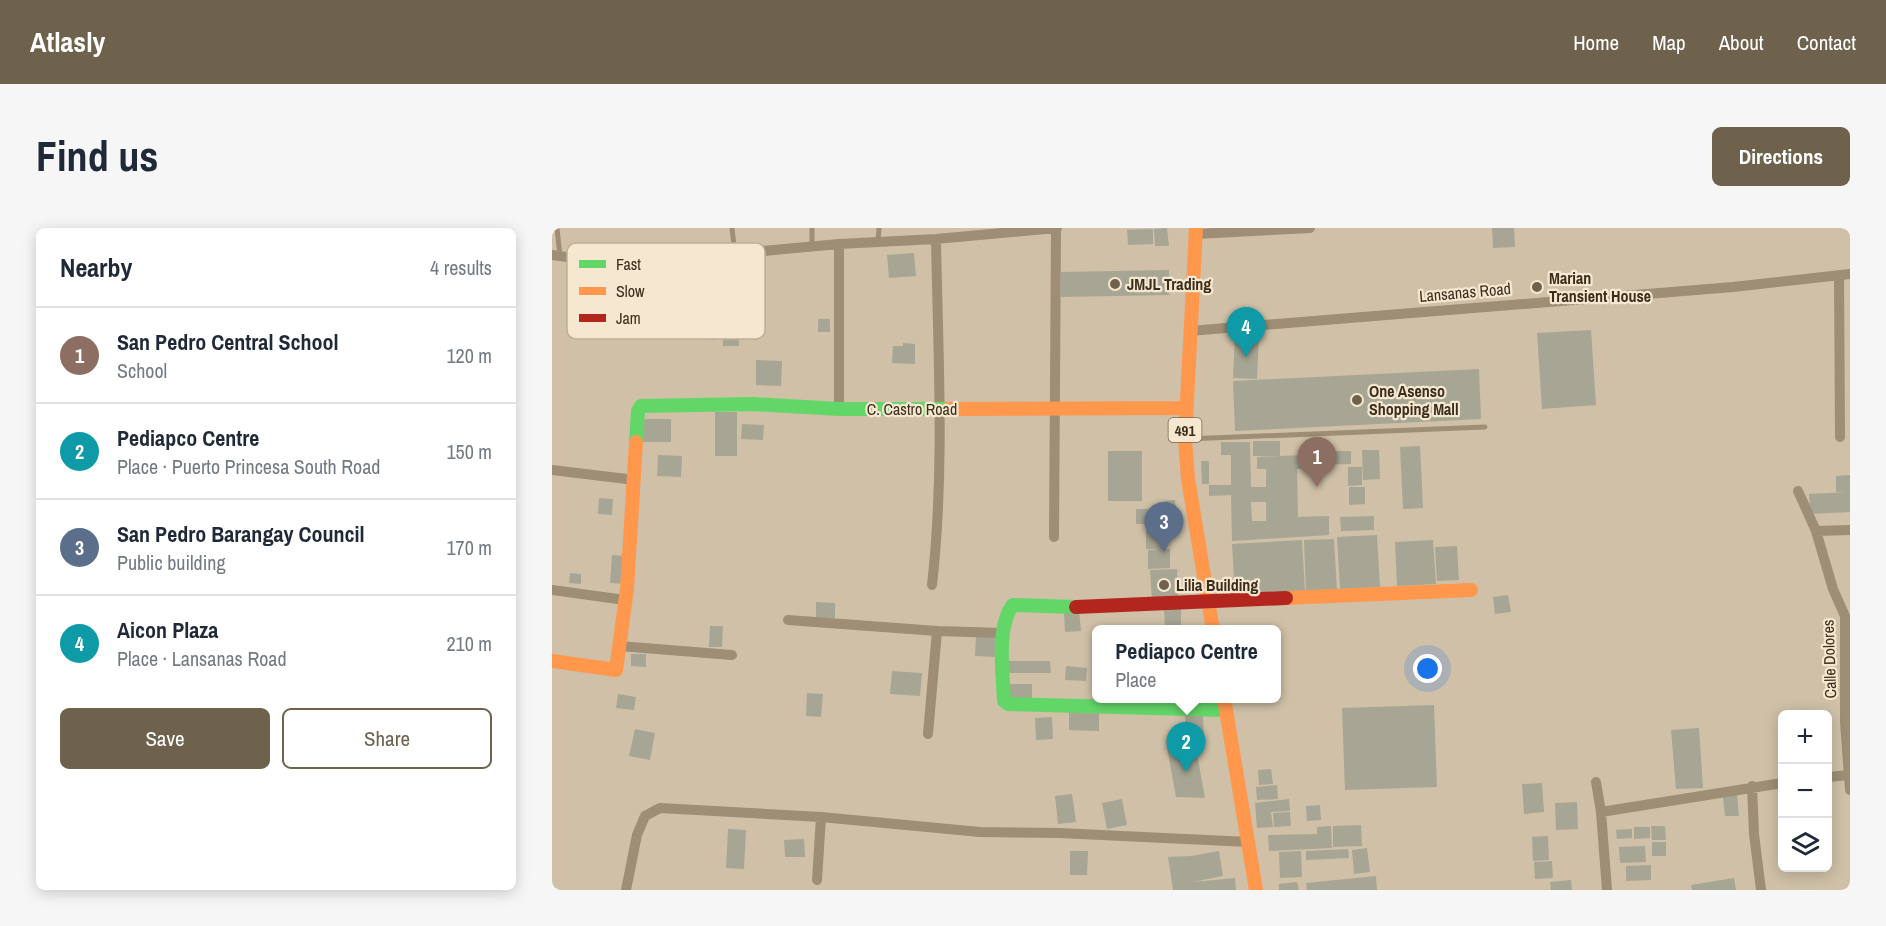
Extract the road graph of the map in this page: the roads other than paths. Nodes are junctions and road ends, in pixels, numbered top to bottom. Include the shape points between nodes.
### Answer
1 (557, 228) edge
2 (732, 228) edge
3 (812, 228) edge
4 (879, 228) edge
5 (1056, 228) edge
6 (1310, 228) edge
7 (1196, 231) edge
8 (936, 239) junction
9 (878, 242) junction
10 (734, 243) edge
11 (839, 244) junction
12 (812, 246) junction
13 (765, 251) edge
14 (556, 256) edge
15 (1845, 274) edge
16 (1189, 331) junction
17 (1846, 359) edge
18 (1185, 408) junction
19 (839, 409) junction
20 (939, 409) junction
21 (1055, 409) junction
22 (1485, 427) dead end
23 (1840, 437) dead end
24 (1185, 439) junction
25 (552, 470) edge
26 (635, 480) junction
27 (1797, 491) dead end
28 (1850, 530) edge
29 (1816, 531) junction
30 (1054, 537) dead end
31 (932, 585) dead end
32 (552, 590) edge
33 (1471, 590) dead end
34 (625, 600) junction
35 (1208, 602) junction
36 (1847, 616) edge
37 (788, 620) dead end
38 (1212, 625) edge
39 (937, 631) junction
40 (1003, 633) junction
41 (619, 646) junction
42 (732, 655) dead end
43 (552, 661) edge
44 (1225, 704) edge
45 (1848, 722) edge
46 (928, 735) dead end
47 (1849, 775) edge
48 (1832, 777) edge
49 (1596, 782) dead end
50 (1778, 783) edge
51 (1752, 786) junction
52 (1850, 790) edge
53 (1601, 812) junction
54 (821, 817) junction
55 (1249, 842) junction
56 (817, 880) dead end
57 (626, 890) edge
58 (1256, 890) edge
59 (1606, 890) edge
60 (1761, 890) edge

1 - 14 lane
2 - 10 lane
3 - 12 lane
4 - 9 lane
5 - 8 street
5 - 21 street
6 - 7 street
7 - 16 street, 491
8 - 9 street
8 - 20 street
9 - 11 street
11 - 12 street
11 - 19 street
12 - 13 street
15 - 16 street, Lansanas Road
15 - 17 street
16 - 18 street, 491
17 - 23 street
18 - 21 street, C. Castro Road
18 - 24 street, 491
19 - 20 street, C. Castro Road
19 - 26 street, C. Castro Road via 752,404 644,406 640,408
20 - 21 street, C. Castro Road
20 - 31 street via 938,536
21 - 30 street
22 - 24 lane
24 - 35 street, 491
25 - 26 street
26 - 34 street
27 - 29 street, Calle Dolores
28 - 29 street
29 - 36 street, Calle Dolores via 1833,589
32 - 34 street
33 - 35 street
34 - 41 street
35 - 38 street, 491
35 - 40 street via 1081,607 1014,605 1007,611
36 - 45 street, Calle Dolores
37 - 39 street
39 - 40 street
39 - 46 street
40 - 44 street via 1004,701 1008,704
41 - 42 street
41 - 43 street via 616,670
44 - 55 street
45 - 47 street, Calle Dolores
47 - 48 street
47 - 52 street, Calle Dolores
49 - 53 street
50 - 51 street
51 - 53 street
51 - 60 street
53 - 59 street
54 - 55 street via 980,832
54 - 56 street
54 - 57 street via 660,808 645,816 637,835
55 - 58 street

